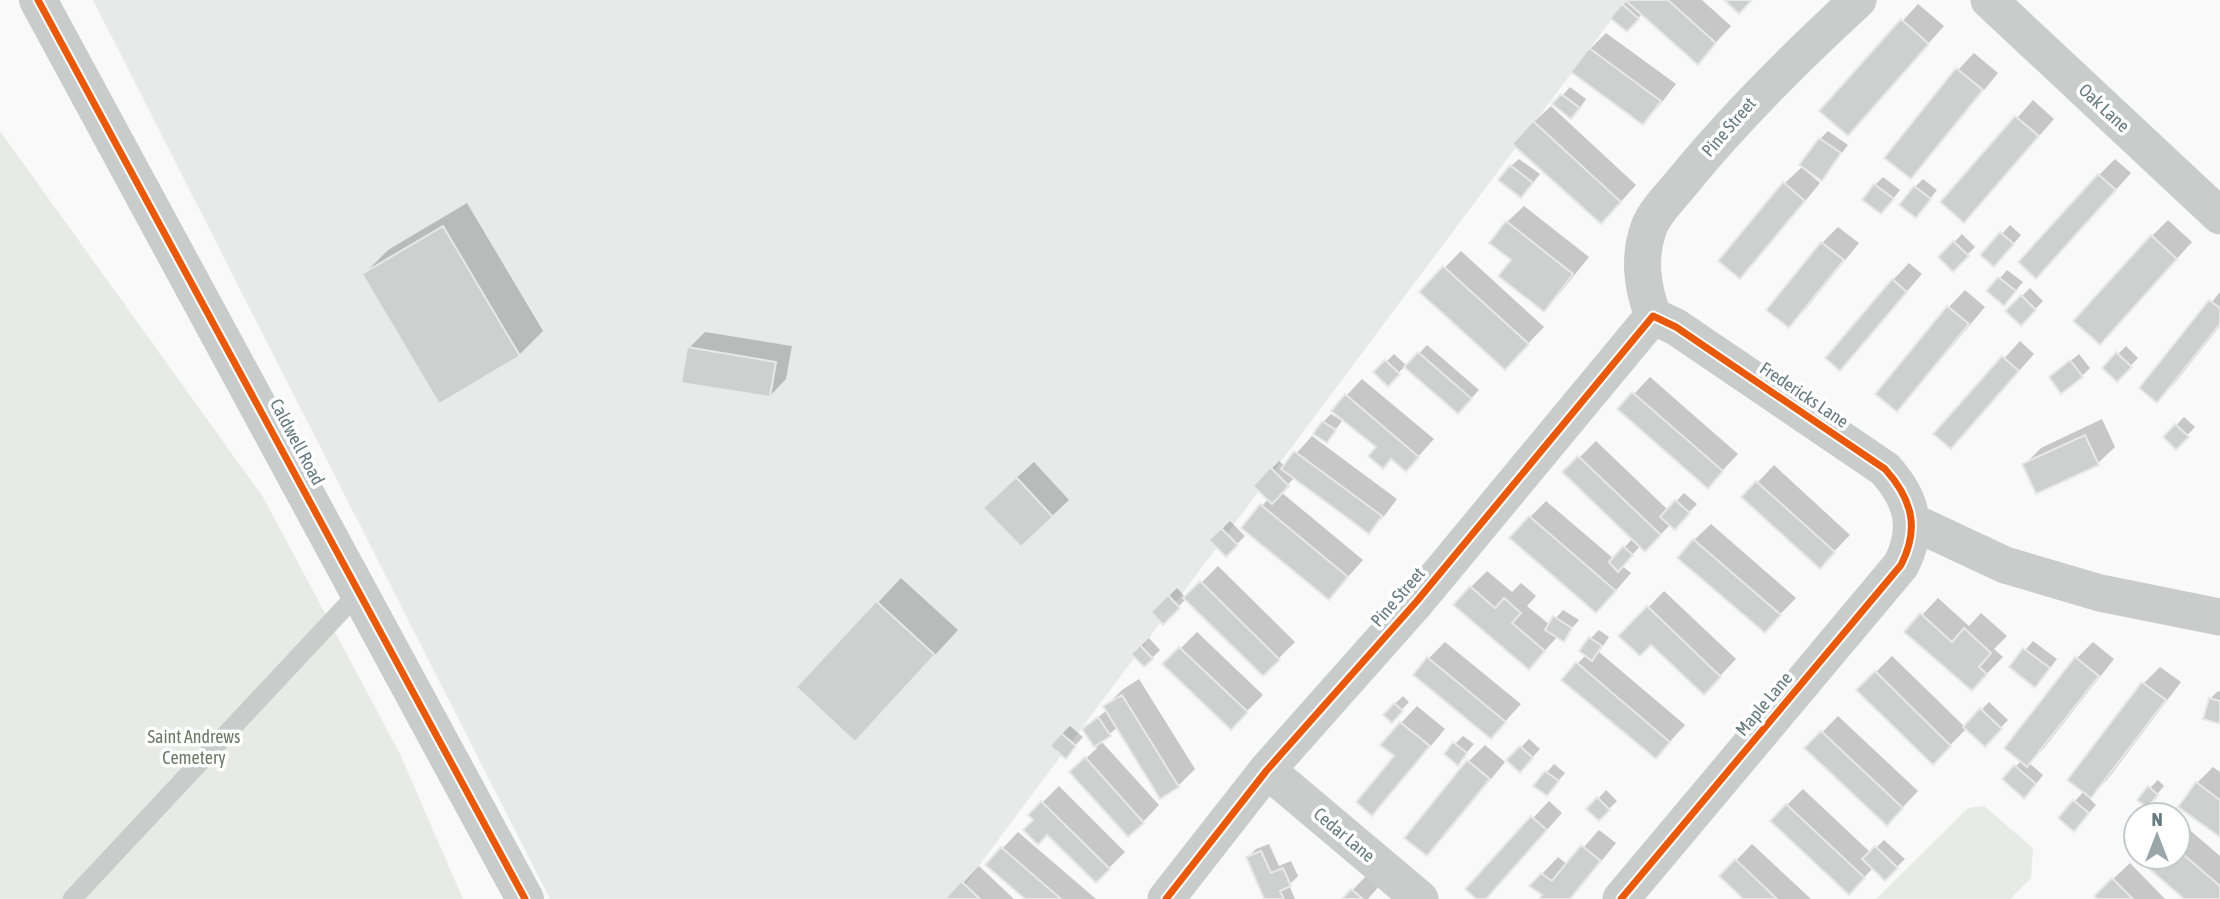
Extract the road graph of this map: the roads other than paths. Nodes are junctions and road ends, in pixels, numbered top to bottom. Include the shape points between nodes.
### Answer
1 (38, 0) edge
2 (1858, 0) edge
3 (1989, 0) edge
4 (2220, 216) edge
5 (1653, 316) junction
6 (1912, 522) junction
7 (359, 591) junction
8 (2220, 617) edge
9 (1267, 770) junction
10 (72, 899) edge
11 (526, 899) edge
12 (1166, 899) edge
13 (1420, 899) edge
14 (1621, 899) edge

1 - 7 street, Caldwell Road
2 - 5 street, Pine Street via 1758,95 1650,223 1642,264
3 - 4 street, Oak Lane
5 - 6 street, Fredericks Lane via 1687,334 1885,469 1902,489
5 - 9 street, Pine Street via 1417,601
6 - 8 street via 2006,565 2100,593
6 - 14 street, Maple Lane via 1908,552 1901,565
7 - 10 lane
7 - 11 street, Caldwell Road
9 - 12 street, Pine Street
9 - 13 street, Cedar Lane

